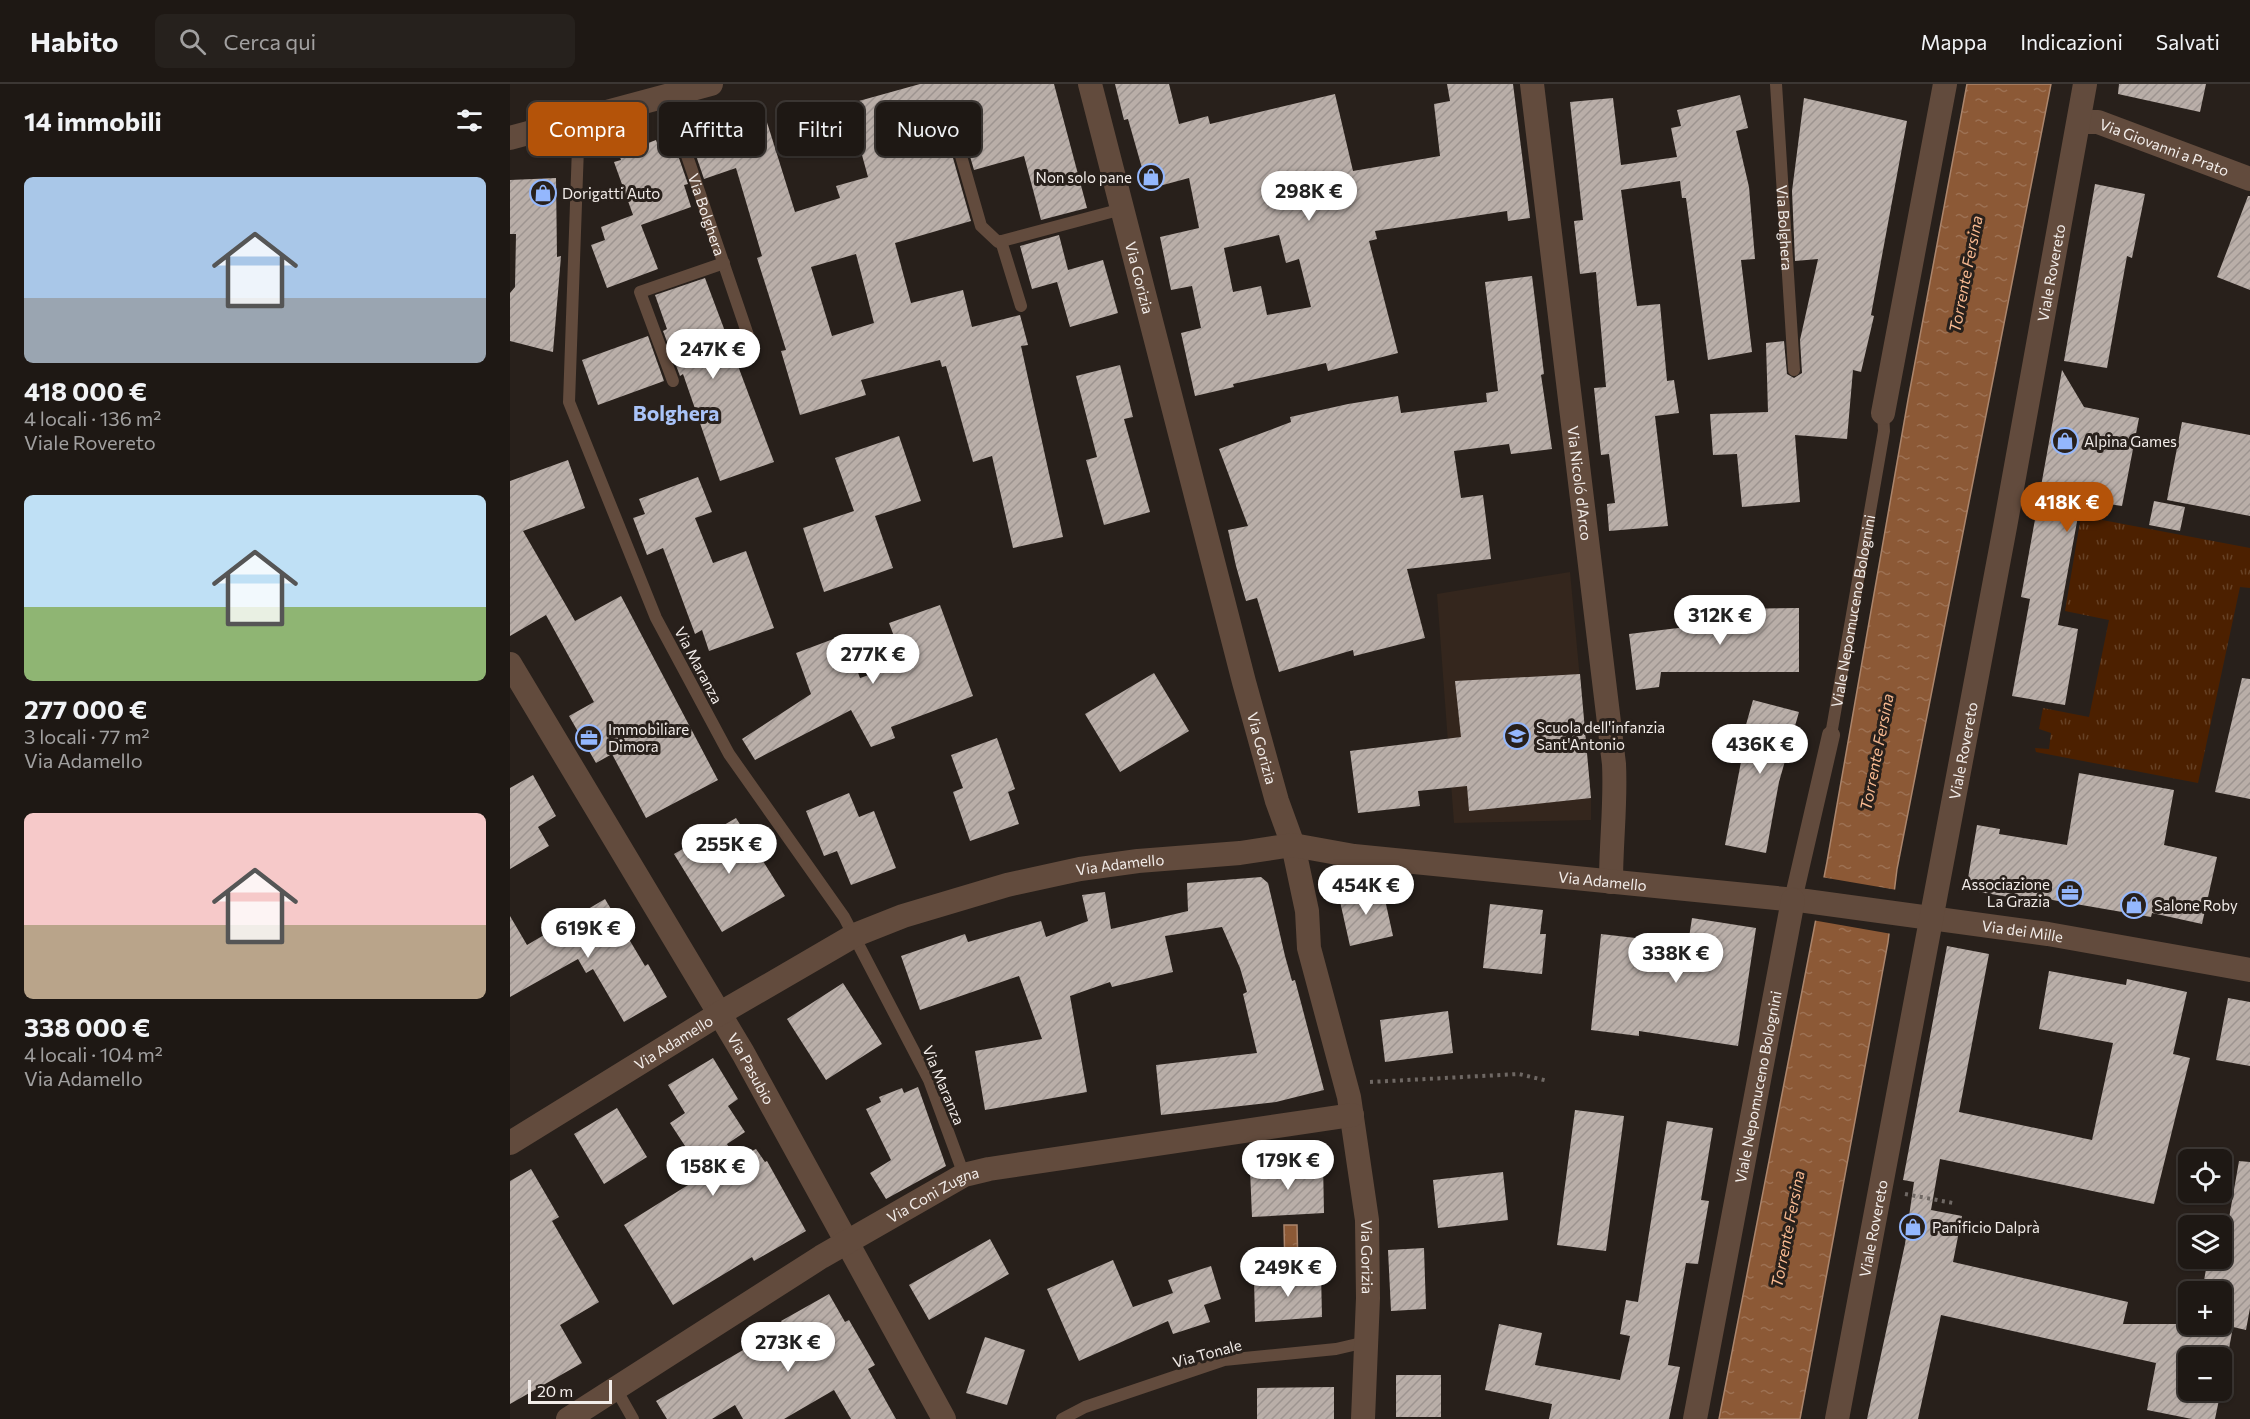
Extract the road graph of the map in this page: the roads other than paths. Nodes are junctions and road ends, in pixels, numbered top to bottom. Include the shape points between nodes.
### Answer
1 (711, 84) edge
2 (1090, 84) edge
3 (1532, 84) edge
4 (1776, 84) edge
5 (1945, 84) edge
6 (2085, 84) edge
7 (667, 97) junction
8 (647, 102) edge
9 (2079, 122) junction
10 (528, 133) edge
11 (510, 138) edge
12 (578, 156) edge
13 (961, 156) edge
14 (2250, 179) edge
15 (1122, 209) junction
16 (1001, 242) junction
17 (724, 263) junction
18 (1021, 306) dead end
19 (753, 350) dead end
20 (1794, 370) dead end
21 (673, 381) dead end
22 (1883, 413) joint
23 (510, 664) edge
24 (1831, 735) joint
25 (1293, 845) junction
26 (1611, 882) junction
27 (1800, 901) junction
28 (1930, 917) junction
29 (855, 935) junction
30 (2250, 970) edge
31 (719, 1014) junction
32 (1352, 1115) junction
33 (510, 1143) edge
34 (964, 1175) junction
35 (846, 1242) junction
36 (1366, 1342) junction
37 (616, 1389) junction
38 (568, 1419) edge
39 (633, 1419) edge
40 (944, 1419) edge
41 (1062, 1419) edge
42 (1364, 1419) edge
43 (1695, 1419) edge
44 (1837, 1419) edge

1 - 7 street
2 - 15 street, Via Gorizia
3 - 26 street, Via Nicoló d'Arco via 1614,764
4 - 20 lane, Via Bolghera
5 - 22 street, Viale Nepomuceno Bolognini
6 - 9 street, Viale Rovereto
7 - 8 street
7 - 17 lane, Via Bolghera
9 - 14 street, Via Giovanni a Prato via 2098,122
9 - 28 street, Viale Rovereto
10 - 11 street
12 - 29 lane, Via Maranza via 568,402 656,618 729,754
13 - 16 lane via 981,226
15 - 16 lane
15 - 25 street, Via Gorizia via 1247,693
16 - 18 lane
17 - 19 lane, Via Bolghera
17 - 21 lane, Via Bolghera via 640,292
22 - 24 lane, Viale Nepomuceno Bolognini via 1884,430
23 - 31 street, Via Pasubio
24 - 27 street, Viale Nepomuceno Bolognini
25 - 26 street, Via Adamello via 1354,856
25 - 29 street, Via Adamello via 1080,869 956,898
25 - 32 street, Via Gorizia via 1307,911 1309,948
26 - 27 street, Via Adamello
27 - 28 street, Via dei Mille
27 - 43 street, Viale Nepomuceno Bolognini
28 - 30 street, Via dei Mille
28 - 44 street, Viale Rovereto
29 - 31 street, Via Adamello
29 - 34 lane, Via Maranza via 929,1080
31 - 33 street, Via Adamello
31 - 35 street, Via Pasubio
32 - 34 street, Via Coni Zugna
32 - 36 street, Via Gorizia via 1367,1220
34 - 35 street, Via Coni Zugna
35 - 37 street, Via Coni Zugna
35 - 40 street, Via Pasubio
36 - 41 lane, Via Tonale via 1336,1349 1224,1360 1085,1407
36 - 42 street, Via Gorizia
37 - 38 street, Via Coni Zugna
37 - 39 lane

